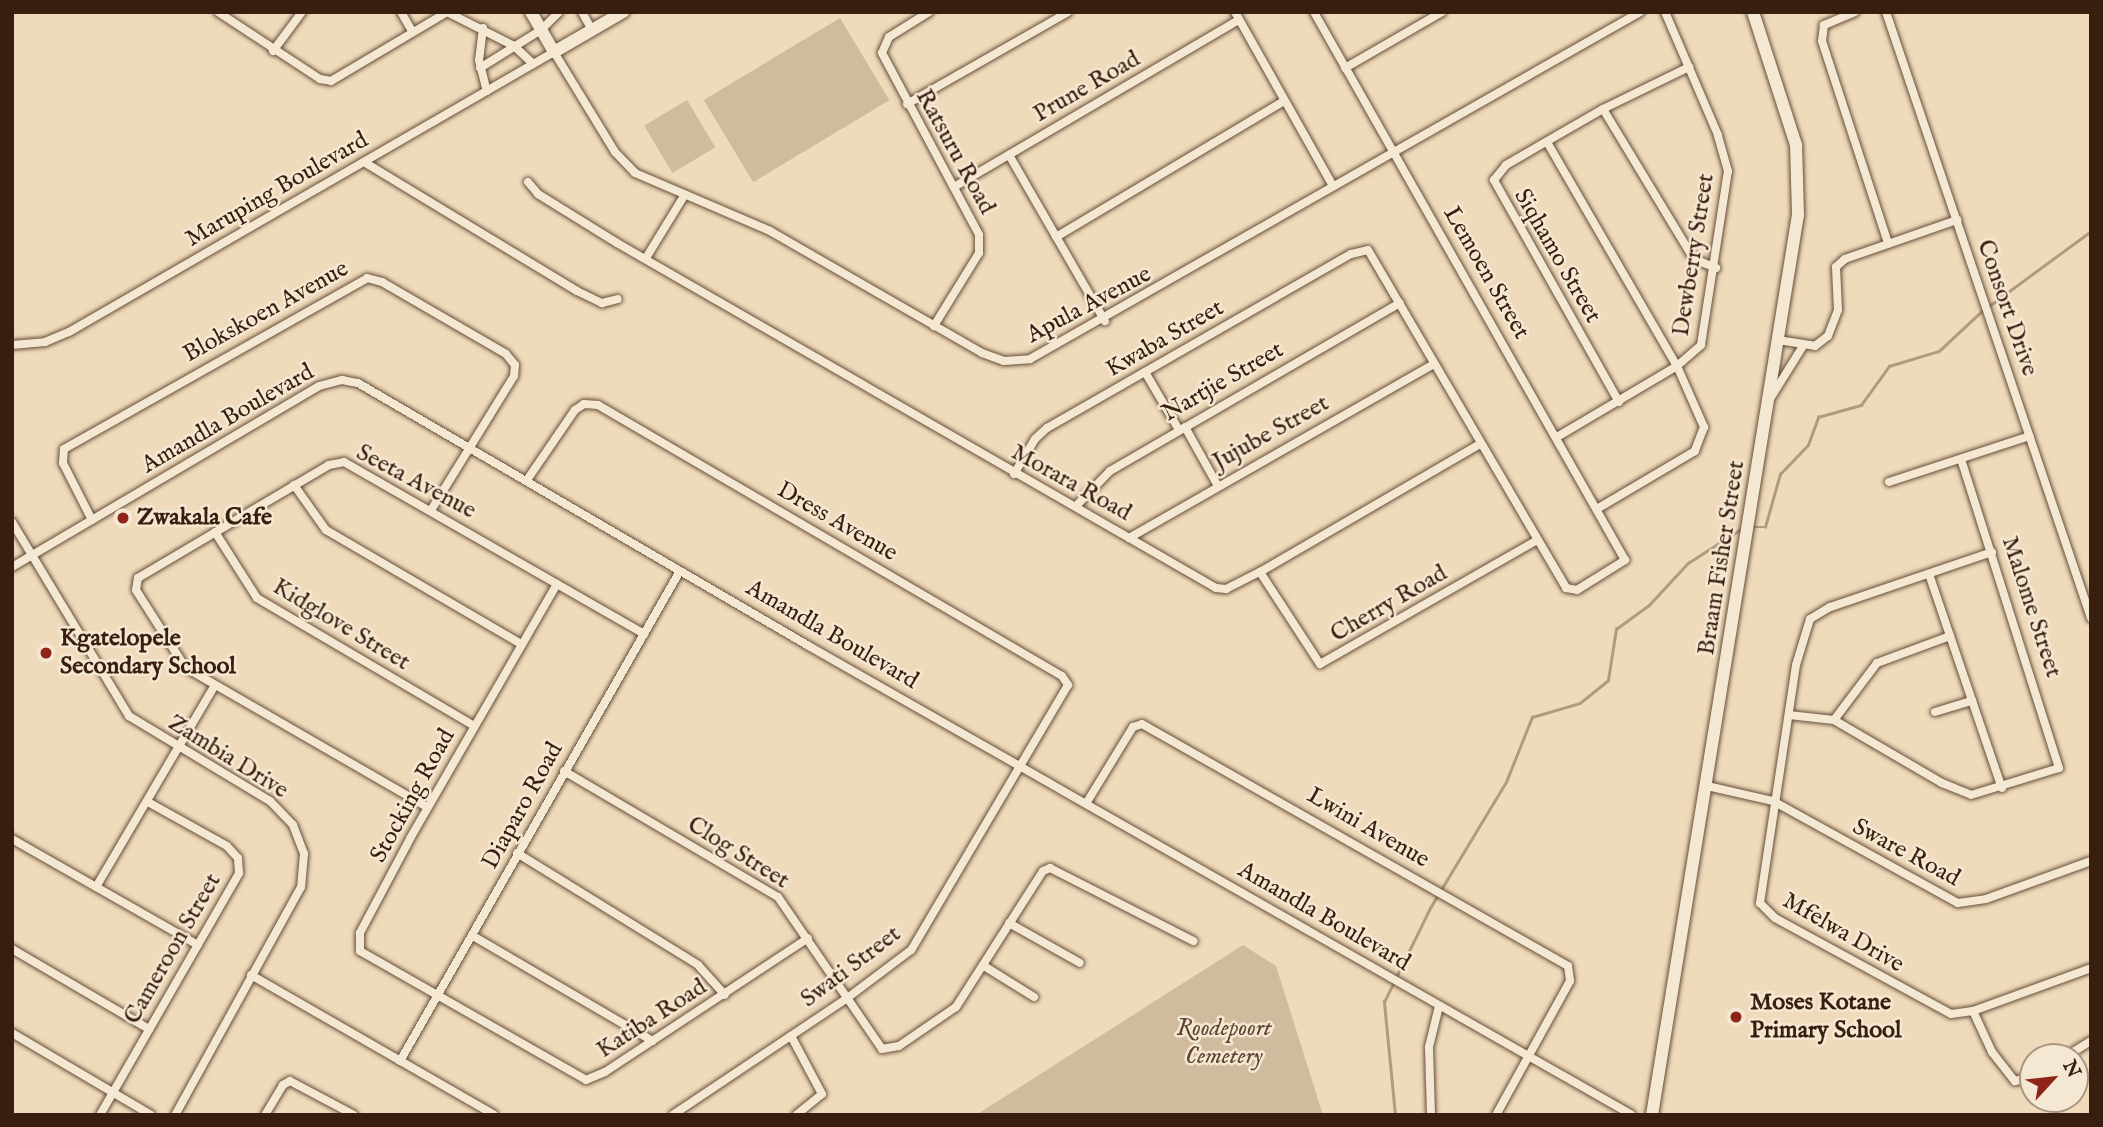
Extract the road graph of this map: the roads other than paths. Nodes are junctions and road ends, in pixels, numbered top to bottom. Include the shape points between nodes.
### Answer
1 (218, 12) edge
2 (302, 12) edge
3 (401, 12) edge
4 (531, 12) edge
5 (559, 12) edge
6 (582, 12) edge
7 (623, 12) edge
8 (929, 12) edge
9 (1068, 12) edge
10 (1314, 12) edge
11 (1442, 12) edge
12 (1640, 12) edge
13 (1665, 12) edge
14 (1753, 12) edge
15 (1855, 12) edge
16 (1886, 12) edge
17 (1237, 16) edge
18 (483, 28) junction
19 (541, 30) junction
20 (592, 30) junction
21 (412, 31) junction
22 (516, 47) junction
23 (273, 51) junction
24 (554, 52) junction
25 (533, 64) junction
26 (1689, 67) junction
27 (480, 68) junction
28 (1345, 68) junction
29 (487, 91) junction
30 (1284, 100) junction
31 (906, 104) junction
32 (1603, 109) junction
33 (1547, 142) junction
34 (1394, 151) junction
35 (1009, 155) junction
36 (364, 162) junction
37 (528, 182) dead end
38 (1333, 186) junction
39 (954, 187) junction
40 (684, 196) junction
41 (1957, 220) junction
42 (1056, 237) junction
43 (1888, 243) junction
44 (646, 258) junction
45 (1716, 268) junction
46 (618, 299) dead end
47 (1400, 303) junction
48 (1105, 321) junction
49 (934, 326) junction
50 (1778, 340) junction
51 (12, 345) edge
52 (1804, 346) junction
53 (1434, 364) junction
54 (1677, 366) junction
55 (1145, 372) junction
56 (1619, 402) junction
57 (1768, 403) junction
58 (1182, 428) junction
59 (2030, 436) junction
60 (1558, 437) junction
61 (1480, 444) junction
62 (472, 448) junction
63 (1961, 459) junction
64 (1014, 474) junction
65 (527, 480) junction
66 (1889, 482) dead end
67 (295, 485) junction
68 (1218, 486) junction
69 (1076, 506) junction
70 (432, 509) junction
71 (1597, 509) junction
72 (92, 520) junction
73 (12, 522) edge
74 (215, 532) junction
75 (1129, 538) junction
76 (1536, 541) junction
77 (1992, 552) junction
78 (32, 555) junction
79 (12, 566) edge
80 (680, 571) junction
81 (1260, 572) junction
82 (1929, 574) junction
83 (557, 584) junction
84 (2091, 618) edge
85 (645, 634) junction
86 (1950, 636) junction
87 (521, 644) junction
88 (214, 687) junction
89 (1972, 701) junction
90 (1935, 712) dead end
91 (1789, 715) junction
92 (1834, 720) junction
93 (473, 725) junction
94 (179, 749) junction
95 (1022, 765) junction
96 (564, 771) junction
97 (1707, 786) junction
98 (2002, 788) junction
99 (1773, 801) junction
100 (148, 802) junction
101 (1087, 802) junction
102 (427, 807) junction
103 (12, 839) edge
104 (517, 853) junction
105 (2091, 861) edge
106 (96, 887) junction
107 (1009, 923) junction
108 (472, 936) junction
109 (807, 938) junction
110 (1193, 941) dead end
111 (198, 945) junction
112 (12, 949) edge
113 (1080, 963) dead end
114 (984, 966) junction
115 (2091, 968) edge
116 (251, 975) junction
117 (725, 995) junction
118 (438, 997) junction
119 (1034, 997) dead end
120 (846, 999) junction
121 (1439, 1006) junction
122 (1973, 1011) junction
123 (149, 1029) junction
124 (12, 1033) edge
125 (791, 1036) junction
126 (653, 1041) junction
127 (1526, 1057) junction
128 (400, 1061) junction
129 (2019, 1080) edge
130 (113, 1091) junction
131 (348, 1113) edge
132 (100, 1115) edge
133 (151, 1115) edge
134 (175, 1115) edge
135 (265, 1115) edge
136 (494, 1115) edge
137 (673, 1115) edge
138 (796, 1115) edge
139 (1431, 1115) edge
140 (1496, 1115) edge
141 (1632, 1115) edge
142 (1652, 1115) edge

1 - 23 street
2 - 23 street
3 - 21 street
4 - 19 street
5 - 19 street
6 - 20 street
7 - 20 street
8 - 31 street, Ratsuru Road via 894,33 882,47 885,64
9 - 31 street
10 - 28 street, Lemoen Street
11 - 28 street
12 - 34 street, Apula Avenue
13 - 26 street, Dewberry Street
14 - 50 street, Braam Fisher Street via 1785,106 1800,168 1798,215
15 - 43 street via 1824,25 1822,41
16 - 41 street, Consort Drive
17 - 30 street, Prune Road
17 - 35 street, Prune Road
18 - 21 street via 454,13 439,15
18 - 22 street
18 - 27 street
19 - 22 street
19 - 24 street
20 - 24 street
21 - 23 street via 331,81
22 - 25 street
22 - 27 street
24 - 25 street, Maruping Boulevard
24 - 40 street, Apula Avenue via 625,165 647,181
25 - 29 street, Maruping Boulevard
26 - 32 street, Siqhamo Street
26 - 45 street, Dewberry Street via 1728,171
27 - 29 street
28 - 34 street, Lemoen Street
29 - 36 street, Maruping Boulevard
30 - 38 street, Prune Road
30 - 42 street
31 - 39 street, Ratsuru Road
32 - 33 street, Siqhamo Street
32 - 45 street via 1694,259
33 - 54 street
33 - 56 street, Siqhamo Street via 1500,170 1495,187
34 - 38 street, Apula Avenue
34 - 60 street, Lemoen Street
35 - 39 street, Prune Road
35 - 42 street
36 - 46 street via 577,291 602,303
36 - 51 street, Maruping Boulevard via 69,332 50,341
37 - 44 street, Morara Road via 537,194
38 - 48 street, Apula Avenue
39 - 49 street, Ratsuru Road via 980,243
40 - 44 street
40 - 49 street, Apula Avenue via 770,231
41 - 43 street
41 - 59 street, Consort Drive
42 - 48 street
43 - 52 street via 1840,262 1835,271 1839,286 1833,329 1815,346
44 - 64 street, Morara Road
45 - 54 street, Dewberry Street via 1700,348
47 - 53 street
47 - 55 street, Kwaba Street via 1368,250 1351,254
47 - 58 street, Nartjie Street
48 - 49 street, Apula Avenue via 1045,354 1015,362 982,353
50 - 52 street
50 - 57 street, Braam Fisher Street
52 - 57 street
53 - 61 street
53 - 68 street, Jujube Street
54 - 56 street, Dewberry Street
54 - 71 street via 1701,412 1704,427 1699,446
55 - 58 street
55 - 64 street, Kwaba Street via 1042,432
56 - 60 street, Dewberry Street
57 - 97 street, Braam Fisher Street
58 - 68 street
58 - 69 street, Nartjie Street via 1097,480
59 - 63 street
59 - 84 street, Consort Drive
60 - 71 street, Lemoen Street
61 - 76 street
61 - 81 street, Morara Road
62 - 65 street, Amandla Boulevard
62 - 70 street, Blokskoen Avenue
62 - 72 street, Amandla Boulevard via 365,386 335,380
62 - 72 street, Blokskoen Avenue via 514,376 513,360 382,282 367,278 64,449 63,463
63 - 66 street
63 - 77 street, Malome Street
64 - 69 street, Morara Road
65 - 80 street, Amandla Boulevard
65 - 95 street, Dress Avenue via 575,410 584,404 598,405 1062,676 1068,685 1066,692
67 - 70 street, Seeta Avenue via 329,465 344,463
67 - 74 street, Seeta Avenue
67 - 87 street via 326,530
68 - 75 street, Jujube Street
69 - 75 street, Morara Road
70 - 83 street, Seeta Avenue
71 - 76 street, Lemoen Street via 1624,553 1621,564 1577,590 1566,587
72 - 78 street, Amandla Boulevard
73 - 78 street, Zambia Drive
74 - 88 street, Seeta Avenue via 144,573 135,585 181,664
74 - 93 street, Kidglove Street via 257,598
75 - 81 street, Morara Road via 1216,588 1230,587
76 - 81 street, Cherry Road via 1320,664
77 - 82 street
77 - 98 street, Malome Street via 2059,768
78 - 79 street, Amandla Boulevard
78 - 94 street, Zambia Drive via 123,710
80 - 85 street, Diaparo Road
80 - 95 street, Amandla Boulevard
82 - 86 street
82 - 91 street, Mfelwa Drive via 1821,610 1804,629
83 - 85 street, Seeta Avenue
83 - 87 street, Stocking Road
85 - 96 street, Diaparo Road
86 - 89 street
86 - 92 street via 1877,663
87 - 93 street, Stocking Road
88 - 94 street
88 - 102 street, Seeta Avenue
89 - 90 street
89 - 98 street
91 - 92 street
91 - 99 street, Mfelwa Drive
92 - 98 street via 1958,792 1984,794
93 - 102 street, Stocking Road
94 - 100 street
94 - 116 street, Zambia Drive via 270,802 286,814 298,834 304,854 301,887
95 - 101 street, Amandla Boulevard
95 - 120 street, Swati Street via 917,943
96 - 104 street, Diaparo Road
96 - 109 street, Clog Street via 778,897
97 - 99 street, Sware Road
97 - 142 street, Braam Fisher Street
99 - 105 street, Sware Road via 1958,903 1993,897
99 - 122 street, Mfelwa Drive via 1759,897 1763,909 1937,1009 1961,1014
100 - 106 street
100 - 111 street, Cameroon Street via 227,846 238,858 234,884
101 - 121 street, Amandla Boulevard
101 - 127 street, Lwini Avenue via 1133,727 1142,724 1433,887 1571,970
102 - 118 street, Stocking Road via 358,946 363,954
103 - 106 street
104 - 108 street, Diaparo Road
104 - 117 street via 690,959
106 - 111 street
107 - 110 street via 1050,868
107 - 113 street
107 - 114 street
108 - 118 street, Diaparo Road
108 - 126 street
109 - 117 street, Katiba Road
109 - 120 street, Clog Street
111 - 123 street, Cameroon Street
112 - 123 street
114 - 119 street
114 - 120 street, Clog Street via 956,1007 935,1025 892,1049 876,1044
115 - 122 street, Mfelwa Drive
116 - 128 street
116 - 134 street, Zambia Drive
117 - 126 street, Katiba Road
118 - 126 street, Katiba Road via 586,1080
118 - 128 street, Diaparo Road
120 - 125 street, Swati Street
121 - 127 street, Amandla Boulevard
121 - 139 street via 1429,1047
122 - 129 street via 1992,1052 2014,1081
123 - 130 street, Cameroon Street
124 - 130 street
125 - 137 street, Swati Street
125 - 138 street via 822,1094
127 - 140 street
127 - 141 street, Amandla Boulevard
128 - 136 street
130 - 132 street, Cameroon Street
130 - 133 street
131 - 135 street via 290,1081

